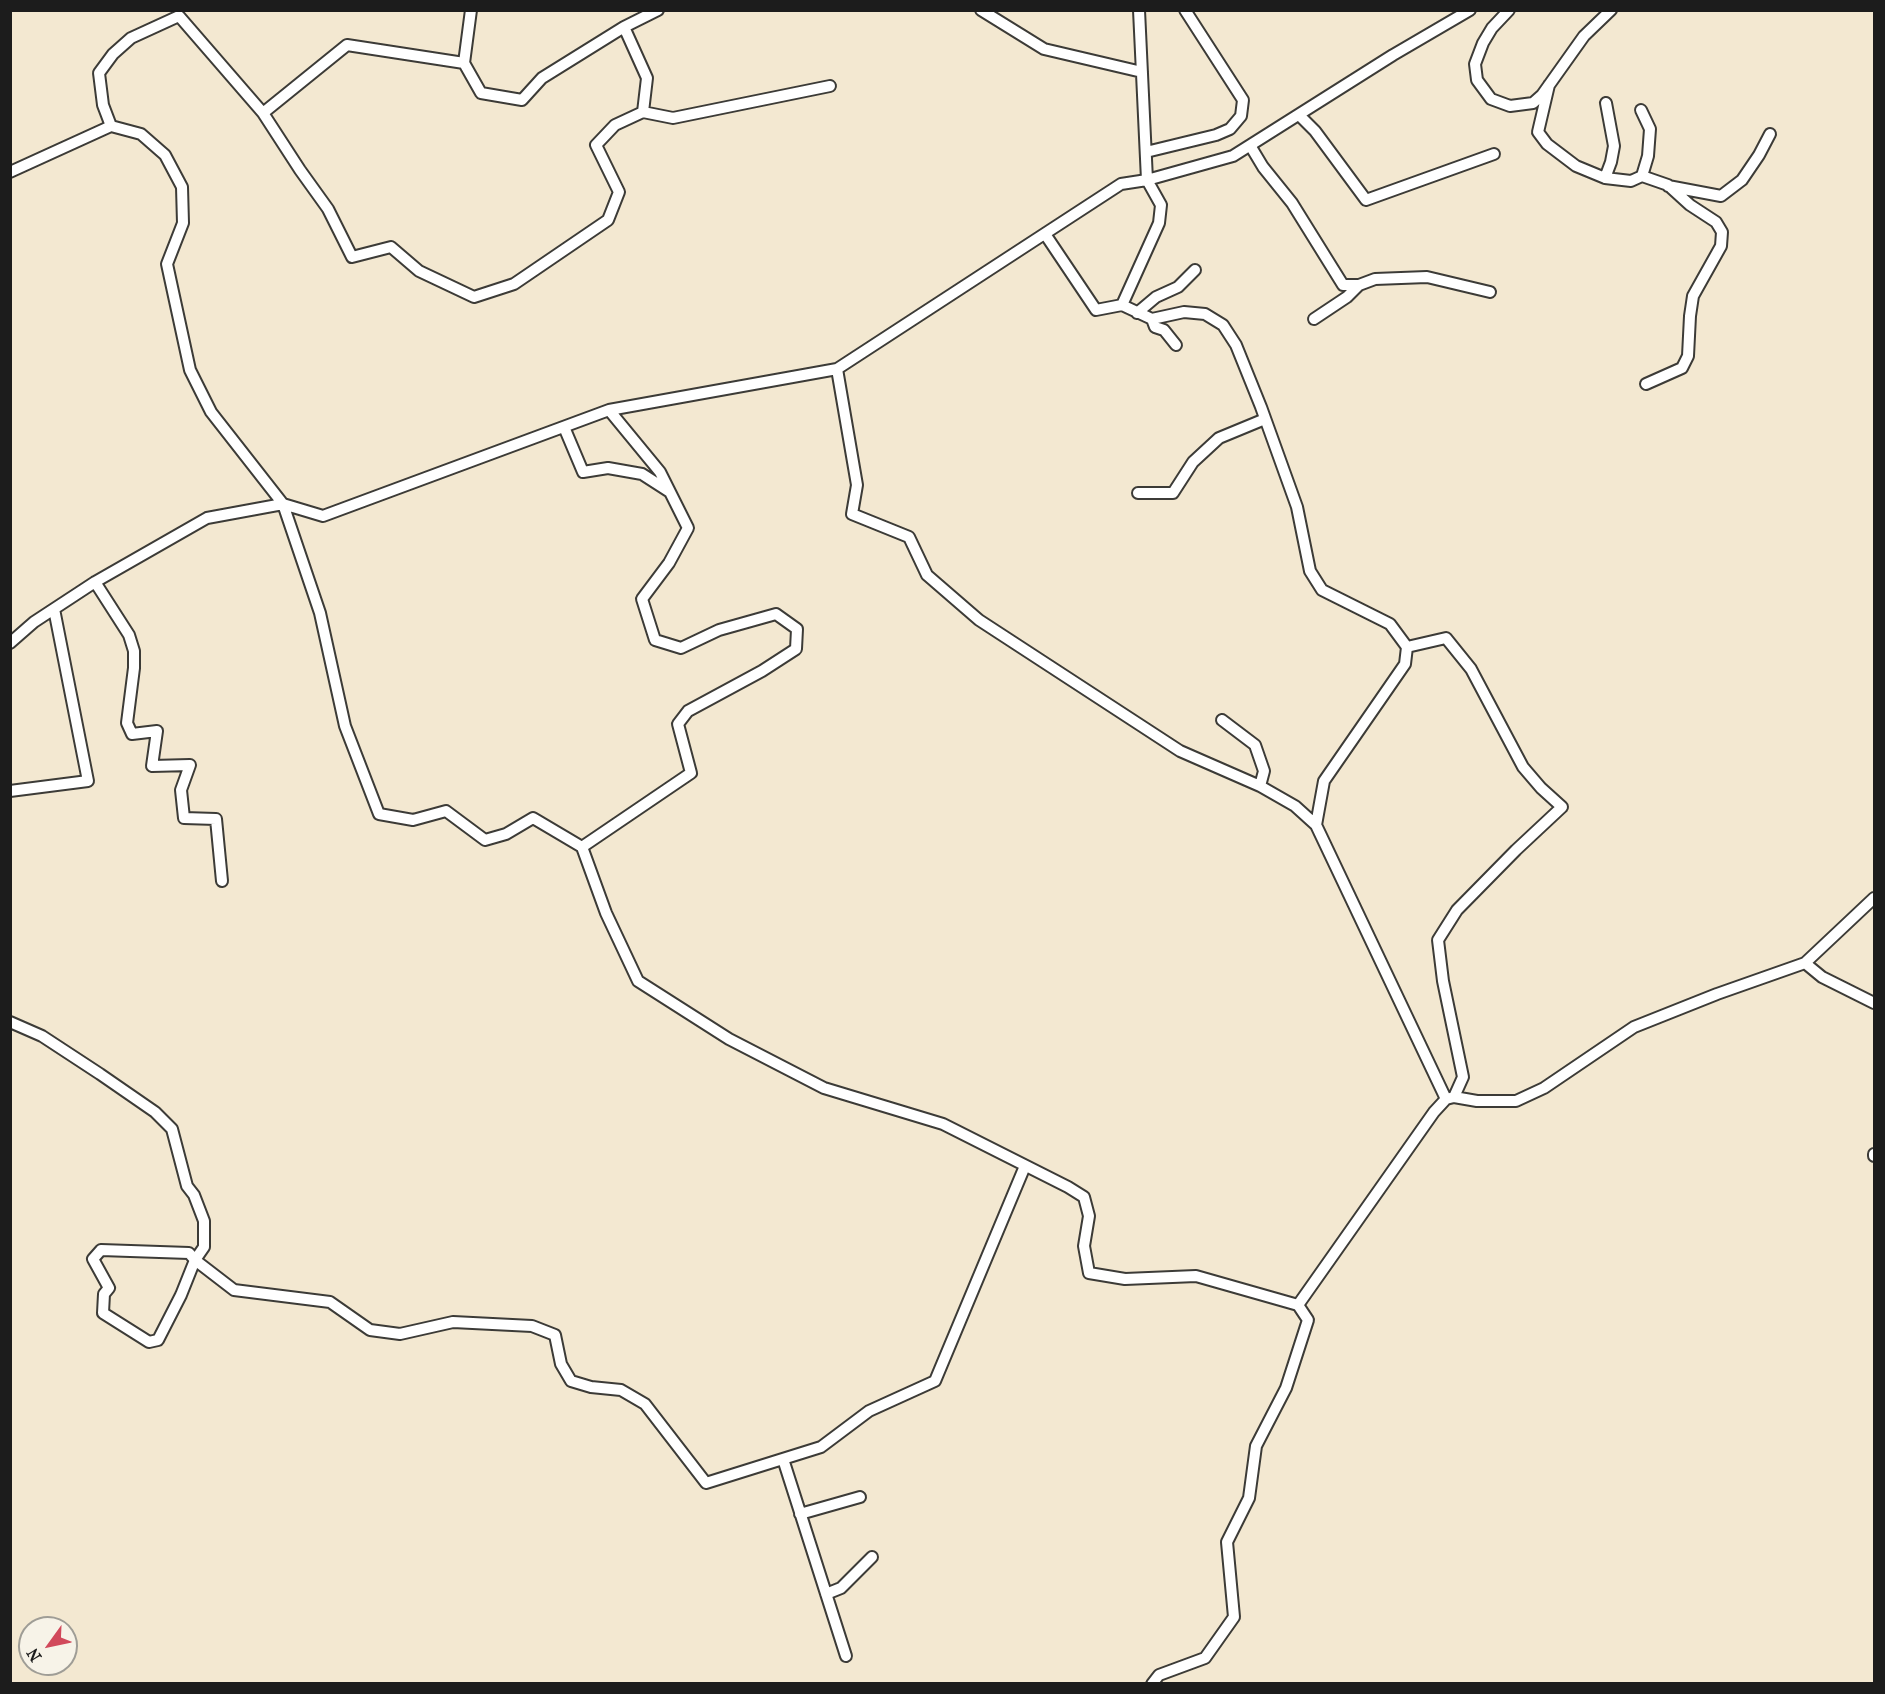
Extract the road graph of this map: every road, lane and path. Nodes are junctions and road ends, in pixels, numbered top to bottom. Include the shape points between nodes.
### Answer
1 (471, 10) edge
2 (658, 10) edge
3 (981, 10) edge
4 (1139, 10) edge
5 (1185, 10) edge
6 (1470, 10) edge
7 (1509, 10) edge
8 (1611, 10) edge
9 (182, 13) edge
10 (624, 27) junction
11 (464, 63) junction
12 (1142, 72) junction
13 (1549, 85) junction
14 (830, 86) dead end
15 (1606, 103) dead end
16 (1641, 110) dead end
17 (643, 112) junction
18 (263, 113) junction
19 (1299, 114) junction
20 (111, 126) junction
21 (1770, 134) dead end
22 (1251, 147) junction
23 (1146, 152) junction
24 (1494, 154) dead end
25 (10, 172) edge
26 (1642, 176) junction
27 (1605, 178) junction
28 (1148, 180) junction
29 (1668, 185) junction
30 (1046, 234) junction
31 (1196, 270) dead end
32 (1359, 285) junction
33 (1490, 292) dead end
34 (1122, 305) junction
35 (1137, 314) junction
36 (1314, 319) dead end
37 (1152, 320) junction
38 (1176, 345) dead end
39 (837, 369) junction
40 (1646, 384) dead end
41 (609, 410) junction
42 (1265, 419) junction
43 (564, 427) junction
44 (670, 492) junction
45 (1137, 493) dead end
46 (283, 504) junction
47 (95, 582) junction
48 (54, 609) junction
49 (10, 643) edge
50 (1407, 647) junction
51 (1222, 720) dead end
52 (1260, 786) junction
53 (10, 791) edge
54 (1316, 825) junction
55 (582, 847) junction
56 (222, 881) dead end
57 (1875, 898) edge
58 (1805, 963) junction
59 (1875, 1003) edge
60 (10, 1022) edge
61 (1450, 1098) junction
62 (1025, 1166) junction
63 (195, 1260) junction
64 (1298, 1305) junction
65 (783, 1459) junction
66 (860, 1497) dead end
67 (800, 1514) junction
68 (872, 1557) dead end
69 (826, 1594) junction
70 (846, 1656) dead end
71 (1152, 1683) edge

1 - 11 street
2 - 10 street
3 - 12 street via 1044,49
4 - 12 street
5 - 23 street via 1243,100 1241,116 1230,129 1216,135
6 - 19 street
7 - 13 street via 1483,43 1475,64 1477,80 1491,99 1510,106 1533,103
8 - 13 street via 1584,36
9 - 18 street
9 - 20 street via 131,38 99,73 103,105
10 - 11 street via 542,78 522,100 481,93
10 - 17 street via 647,78
11 - 18 street via 347,45
12 - 23 street
13 - 27 street via 1538,132 1576,166
14 - 17 street via 673,118
15 - 27 street via 1614,146
16 - 26 street via 1650,129
17 - 18 street via 615,125 596,145 619,192 608,220 514,284 474,297 419,271 391,247 352,257 328,209
19 - 22 street
19 - 24 street via 1366,200
20 - 25 street
20 - 46 street via 141,134 165,155 182,187 183,223 167,264 190,370 211,412
21 - 29 street via 1742,180 1721,196
22 - 28 street via 1233,156
22 - 32 street via 1292,203 1343,285
23 - 28 street
26 - 27 street via 1631,181
26 - 29 street
28 - 30 street via 1121,184
28 - 34 street via 1161,205 1159,223
29 - 40 street via 1716,222 1722,232 1721,246 1693,296 1688,356 1682,368
30 - 34 street via 1095,310
30 - 39 street
31 - 35 street
32 - 33 street via 1375,279 1427,277
32 - 36 street
34 - 35 street
35 - 37 street
37 - 38 street
37 - 42 street via 1184,312 1205,314 1223,325 1236,345
39 - 41 street
39 - 52 street via 857,485 852,514 909,537 927,574 979,620 1180,751
41 - 43 street
41 - 44 street via 660,472
42 - 45 street via 1219,438 1193,462 1173,492
42 - 50 street via 1297,507 1310,571 1322,590 1390,624
43 - 44 street via 583,472 608,468 642,474
43 - 46 street via 323,516
44 - 55 street via 688,528 669,563 642,599 655,640 681,648 720,630 776,614 797,629 796,649 688,711 678,724 691,773
46 - 47 street via 207,518
46 - 55 street via 320,613 345,726 379,813 413,820 446,811 485,840 506,834 533,818
47 - 48 street
47 - 56 street via 129,635 134,651 127,723 132,734 157,731 152,766 190,765 181,790 184,818 216,819
48 - 49 street
48 - 53 street via 88,781
50 - 54 street via 1405,664 1324,781
50 - 61 street via 1446,638 1471,669 1523,767 1562,807 1457,910 1438,940 1463,1077
51 - 52 street via 1256,745 1264,771
52 - 54 street via 1295,806
54 - 61 street
55 - 62 street via 606,913 638,981 729,1039 824,1089 943,1124
57 - 58 street
58 - 59 street via 1822,977
58 - 61 street via 1634,1027 1544,1088 1516,1101
60 - 63 street via 42,1036 91,1068 155,1112 172,1130 187,1186 204,1221 204,1246
61 - 64 street via 1434,1112
62 - 64 street via 1084,1197 1089,1216 1084,1246 1089,1273 1125,1280 1196,1276
62 - 65 street via 935,1381 868,1411 821,1447
63 - 63 street via 158,1340 149,1342 103,1313 104,1294 109,1288 93,1259 101,1250 189,1253
63 - 65 street via 234,1290 330,1302 370,1330 400,1334 453,1322 532,1326 555,1335 561,1364 571,1381 621,1390 645,1404 706,1483
64 - 71 street via 1308,1320 1286,1388 1256,1446 1249,1498 1227,1542 1234,1617 1205,1658 1159,1675
65 - 67 street
66 - 67 street
67 - 69 street
68 - 69 street via 841,1588
69 - 70 street

